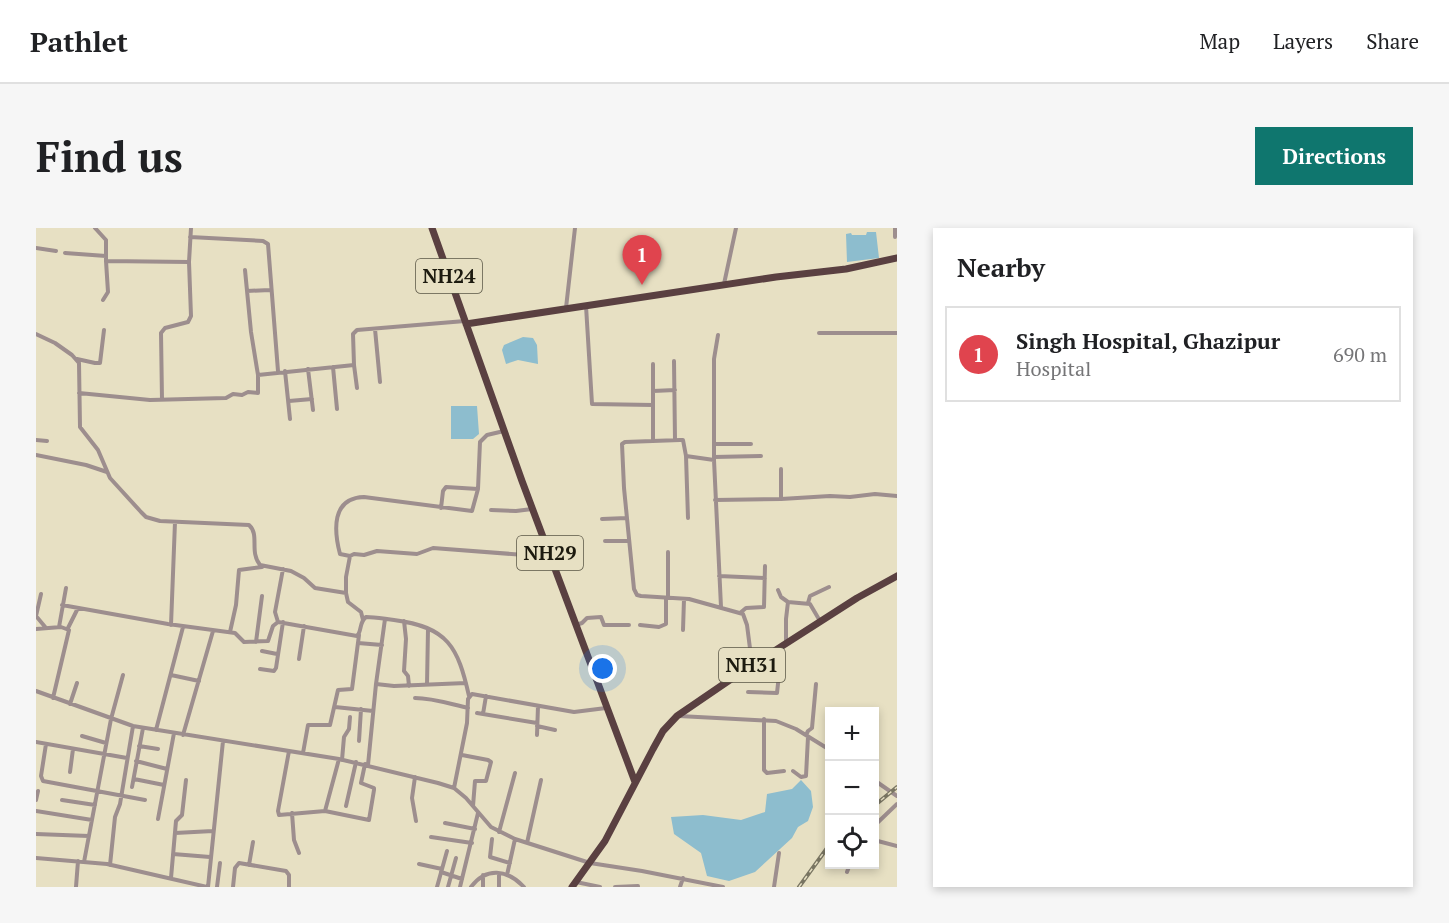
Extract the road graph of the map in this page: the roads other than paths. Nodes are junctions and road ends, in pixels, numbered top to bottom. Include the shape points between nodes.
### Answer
1 (94, 228) edge
2 (191, 228) edge
3 (432, 228) edge
4 (575, 228) edge
5 (736, 228) edge
6 (895, 228) edge
7 (190, 237) junction
8 (895, 237) dead end
9 (36, 248) edge
10 (56, 251) dead end
11 (65, 254) dead end
12 (106, 258) junction
13 (897, 258) edge
14 (189, 262) junction
15 (245, 270) dead end
16 (724, 285) junction
17 (271, 290) junction
18 (247, 291) junction
19 (103, 300) dead end
20 (586, 306) junction
21 (566, 309) junction
22 (466, 322) junction
23 (375, 329) junction
24 (104, 330) dead end
25 (819, 333) dead end
26 (897, 333) edge
27 (36, 334) edge
28 (718, 335) dead end
29 (76, 359) junction
30 (674, 361) dead end
31 (653, 364) dead end
32 (354, 365) junction
33 (333, 367) junction
34 (308, 369) junction
35 (285, 371) junction
36 (278, 372) junction
37 (258, 375) junction
38 (380, 382) dead end
39 (357, 388) dead end
40 (675, 390) junction
41 (653, 391) junction
42 (79, 393) junction
43 (162, 399) junction
44 (312, 399) junction
45 (288, 401) junction
46 (653, 405) junction
47 (337, 409) dead end
48 (313, 410) dead end
49 (290, 419) dead end
50 (505, 431) junction
51 (36, 440) edge
52 (653, 440) junction
53 (675, 440) junction
54 (47, 441) dead end
55 (714, 444) junction
56 (751, 444) dead end
57 (36, 455) edge
58 (686, 456) junction
59 (761, 456) dead end
60 (714, 459) junction
61 (781, 469) dead end
62 (107, 472) junction
63 (478, 489) junction
64 (897, 496) edge
65 (781, 499) junction
66 (715, 500) junction
67 (441, 508) junction
68 (533, 509) junction
69 (491, 510) dead end
70 (627, 518) junction
71 (688, 518) dead end
72 (602, 519) dead end
73 (175, 522) junction
74 (604, 540) dead end
75 (629, 541) junction
76 (668, 552) dead end
77 (350, 556) junction
78 (551, 557) junction
79 (765, 566) dead end
80 (265, 567) junction
81 (283, 569) junction
82 (719, 576) junction
83 (897, 576) edge
84 (765, 578) junction
85 (829, 587) dead end
86 (66, 588) dead end
87 (778, 590) dead end
88 (346, 593) junction
89 (41, 594) dead end
90 (262, 596) dead end
91 (667, 598) junction
92 (684, 599) junction
93 (788, 602) junction
94 (808, 603) junction
95 (62, 605) junction
96 (721, 607) junction
97 (78, 608) junction
98 (740, 613) junction
99 (385, 619) junction
100 (363, 620) junction
101 (404, 621) junction
102 (821, 621) junction
103 (280, 622) junction
104 (171, 625) junction
105 (576, 625) junction
106 (629, 625) dead end
107 (640, 625) dead end
108 (304, 626) junction
109 (59, 627) junction
110 (183, 627) junction
111 (46, 628) junction
112 (68, 628) junction
113 (428, 628) junction
114 (36, 629) edge
115 (684, 630) dead end
116 (213, 631) junction
117 (230, 632) junction
118 (360, 633) junction
119 (256, 642) junction
120 (358, 643) junction
121 (382, 645) junction
122 (784, 645) junction
123 (262, 651) dead end
124 (277, 654) junction
125 (299, 659) dead end
126 (752, 665) junction
127 (260, 669) dead end
128 (123, 675) dead end
129 (171, 675) junction
130 (199, 681) junction
131 (77, 683) dead end
132 (466, 683) junction
133 (376, 684) junction
134 (816, 684) dead end
135 (427, 685) junction
136 (409, 686) junction
137 (36, 691) edge
138 (748, 692) dead end
139 (469, 696) junction
140 (486, 696) junction
141 (52, 698) junction
142 (415, 698) dead end
143 (70, 704) junction
144 (335, 706) junction
145 (538, 706) junction
146 (468, 708) junction
147 (606, 708) junction
148 (361, 710) junction
149 (374, 711) junction
150 (477, 713) dead end
151 (483, 714) junction
152 (677, 716) junction
153 (350, 717) dead end
154 (111, 719) junction
155 (764, 719) junction
156 (537, 724) junction
157 (133, 726) junction
158 (143, 728) junction
159 (156, 730) junction
160 (555, 730) dead end
161 (174, 733) junction
162 (183, 735) junction
163 (537, 735) dead end
164 (807, 735) junction
165 (82, 736) dead end
166 (223, 741) junction
167 (359, 741) dead end
168 (36, 742) edge
169 (106, 743) junction
170 (46, 744) junction
171 (139, 746) junction
172 (825, 747) edge
173 (73, 749) junction
174 (158, 749) dead end
175 (290, 751) junction
176 (104, 753) junction
177 (303, 753) junction
178 (462, 755) junction
179 (127, 758) junction
180 (340, 759) junction
181 (136, 761) junction
182 (356, 762) junction
183 (366, 764) junction
184 (167, 769) junction
185 (784, 771) dead end
186 (793, 771) dead end
187 (70, 772) dead end
188 (515, 773) dead end
189 (415, 777) junction
190 (134, 779) junction
191 (186, 780) dead end
192 (541, 780) dead end
193 (636, 782) junction
194 (879, 783) edge
195 (164, 785) junction
196 (132, 787) dead end
197 (454, 788) junction
198 (38, 790) dead end
199 (97, 791) junction
200 (121, 796) junction
201 (897, 796) edge
202 (62, 800) dead end
203 (145, 800) dead end
204 (36, 801) edge
205 (897, 804) edge
206 (95, 805) junction
207 (346, 806) dead end
208 (473, 807) junction
209 (325, 810) junction
210 (36, 811) edge
211 (292, 813) junction
212 (478, 813) junction
213 (158, 819) dead end
214 (92, 820) junction
215 (416, 821) dead end
216 (879, 821) edge
217 (445, 823) dead end
218 (475, 829) junction
219 (213, 831) junction
220 (499, 832) junction
221 (175, 833) junction
222 (36, 834) edge
223 (89, 836) junction
224 (431, 837) dead end
225 (492, 839) dead end
226 (515, 839) junction
227 (879, 841) edge
228 (253, 842) dead end
229 (472, 843) junction
230 (527, 843) junction
231 (897, 846) edge
232 (447, 851) dead end
233 (299, 853) dead end
234 (779, 853) dead end
235 (173, 854) junction
236 (210, 857) junction
237 (36, 858) edge
238 (456, 858) dead end
239 (78, 861) junction
240 (84, 862) junction
241 (510, 862) junction
242 (220, 863) dead end
243 (590, 863) junction
244 (419, 864) dead end
245 (110, 865) junction
246 (249, 865) junction
247 (848, 869) edge
248 (441, 871) junction
249 (847, 873) dead end
250 (483, 874) junction
251 (499, 874) junction
252 (452, 875) junction
253 (507, 875) junction
254 (171, 878) junction
255 (683, 878) junction
256 (462, 879) junction
257 (573, 885) edge
258 (638, 886) edge
259 (76, 887) edge
260 (207, 887) edge
261 (217, 887) edge
262 (233, 887) edge
263 (289, 887) edge
264 (437, 887) edge
265 (448, 887) edge
266 (460, 887) edge
267 (471, 887) edge
268 (483, 887) edge
269 (499, 887) edge
270 (524, 887) edge
271 (600, 887) edge
272 (615, 887) edge
273 (680, 887) edge
274 (723, 887) edge
275 (774, 887) edge

1 - 12 street via 106,240
2 - 7 street
3 - 22 highway, NH24
4 - 21 street
5 - 16 street
6 - 8 street
7 - 14 street
7 - 17 street via 266,242
9 - 10 street
11 - 12 street
12 - 14 street
12 - 19 street via 108,292
13 - 16 highway, NH24 via 846,269
14 - 43 street via 190,320 161,333
15 - 18 street
16 - 20 highway, NH24
17 - 18 street
17 - 36 street
18 - 37 street
20 - 21 highway, NH24
20 - 46 street via 592,404
21 - 22 highway, NH24
22 - 23 street
22 - 50 highway, NH29
23 - 32 street via 353,332
23 - 38 street
24 - 29 street via 100,363
25 - 26 street
27 - 29 street
28 - 55 street via 714,359
29 - 42 street via 81,369
30 - 40 street
31 - 41 street
32 - 33 street
32 - 39 street
33 - 34 street
33 - 47 street
34 - 35 street
34 - 44 street
35 - 36 street
35 - 45 street
36 - 37 street
37 - 43 street via 258,393
40 - 41 street
40 - 53 street
41 - 46 street
42 - 43 street
42 - 62 street via 80,427 98,450
44 - 45 street
44 - 48 street
45 - 49 street
46 - 52 street
50 - 63 street via 487,435 480,442
50 - 68 highway, NH29
51 - 54 street
52 - 53 street
52 - 70 street via 622,444
53 - 58 street via 683,440
55 - 56 street
55 - 60 street
57 - 62 street
58 - 60 street
58 - 71 street
59 - 60 street
60 - 66 street
61 - 65 street
62 - 73 street via 146,517
63 - 67 street via 472,511
63 - 67 street via 446,487
64 - 65 street
65 - 66 street
66 - 82 street
67 - 77 street via 373,498 353,499 340,510 336,531 340,554
68 - 69 street
68 - 78 highway, NH29
70 - 72 street
70 - 75 street
73 - 80 street via 249,525 254,532 254,556
73 - 104 street
74 - 75 street
75 - 91 street via 635,593
76 - 91 street
77 - 78 street via 377,551 417,554 433,548
77 - 88 street
78 - 105 highway, NH29
79 - 84 street
80 - 81 street
80 - 117 street via 239,570
81 - 88 street via 315,588
81 - 103 street via 275,612
82 - 84 street
82 - 96 street
83 - 102 highway, NH31
84 - 98 street via 764,607 746,608
85 - 94 street via 810,596
86 - 95 street
87 - 93 street
88 - 100 street via 348,602 361,612
89 - 111 street via 36,615
90 - 119 street
91 - 92 street
91 - 107 street via 665,626
92 - 96 street
92 - 115 street
93 - 94 street
93 - 122 street
94 - 102 street
95 - 97 street
95 - 109 street
96 - 98 street
97 - 104 street
97 - 112 street
98 - 126 street via 747,625
99 - 100 street
99 - 101 street
99 - 121 street
100 - 118 street
101 - 113 street
101 - 136 street via 404,671
102 - 122 highway, NH31
103 - 108 street
103 - 119 street via 273,626 268,641
103 - 124 street
104 - 110 street
105 - 106 street via 589,617 601,617 604,625
105 - 147 highway, NH29
108 - 118 street via 353,636
108 - 125 street
109 - 111 street
109 - 112 street
110 - 116 street
110 - 129 street
111 - 114 street
112 - 141 street
113 - 132 street via 444,637 459,658
113 - 135 street
116 - 117 street
116 - 130 street
117 - 119 street via 244,642
118 - 120 street
120 - 121 street
120 - 144 street via 352,689 338,690
121 - 133 street
122 - 126 highway, NH31
122 - 138 street via 777,693
123 - 124 street
124 - 127 street via 275,670
126 - 152 highway, NH31
128 - 154 street
129 - 130 street
129 - 159 street
130 - 162 street
131 - 143 street
132 - 135 street
132 - 139 street
133 - 136 street
133 - 149 street
134 - 164 street via 812,728
135 - 136 street
137 - 141 street
139 - 140 street
139 - 146 street
140 - 145 street
140 - 151 street
141 - 143 street
142 - 146 street via 432,698
143 - 154 street
144 - 148 street
144 - 177 street via 330,725 308,725
145 - 147 street via 574,712
145 - 156 street
146 - 178 street
147 - 193 highway, NH29
148 - 149 street
148 - 167 street
149 - 183 street
150 - 151 street
151 - 156 street
152 - 155 street
152 - 193 highway, NH31 via 663,731
153 - 180 street
154 - 157 street
154 - 169 street
155 - 164 street
155 - 185 street via 764,770
156 - 160 street
156 - 163 street
157 - 158 street
157 - 179 street
158 - 159 street
158 - 171 street
159 - 161 street
161 - 162 street
161 - 184 street
162 - 166 street
164 - 172 street
164 - 186 street via 806,776
165 - 169 street
166 - 175 street
166 - 219 street
168 - 170 street
169 - 176 street
170 - 173 street
170 - 199 street via 43,781
171 - 174 street
171 - 181 street
173 - 176 street
173 - 187 street
175 - 177 street
175 - 211 street via 278,813
176 - 179 street
176 - 199 street
177 - 180 street
178 - 197 street
178 - 208 street via 491,762 486,781 475,781
179 - 200 street
180 - 182 street
180 - 209 street
181 - 184 street
181 - 190 street
182 - 183 street
182 - 207 street
183 - 189 street
183 - 209 street via 361,783 374,788 370,819
184 - 195 street
188 - 220 street
189 - 197 street
189 - 215 street via 412,795
190 - 195 street
190 - 196 street
191 - 221 street via 182,815 176,819
192 - 230 street
193 - 243 highway, NH31
194 - 201 street
195 - 213 street
197 - 208 street
198 - 204 street
199 - 200 street
199 - 206 street
200 - 203 street
200 - 245 street
202 - 206 street
205 - 216 street
206 - 214 street
208 - 212 street
209 - 211 street
210 - 214 street
211 - 233 street
212 - 218 street
212 - 220 street
214 - 223 street
217 - 218 street
218 - 229 street
219 - 221 street
219 - 236 street
220 - 226 street
221 - 235 street
222 - 223 street
223 - 240 street
224 - 229 street
225 - 241 street via 490,857
226 - 230 street
226 - 241 street
227 - 231 street
228 - 246 street
229 - 256 street
230 - 243 street
232 - 248 street
234 - 275 street
235 - 236 street
235 - 254 street
236 - 260 street
237 - 239 street
238 - 252 street
239 - 240 street
239 - 259 street
240 - 245 street
241 - 253 street
242 - 261 street
243 - 255 street
243 - 257 highway, NH31
244 - 248 street
245 - 254 street
246 - 262 street via 236,866
246 - 263 street via 286,872 290,875
247 - 249 street
248 - 252 street
248 - 264 street
250 - 251 street
250 - 267 street
250 - 268 street
251 - 253 street
251 - 269 street
252 - 256 street
252 - 265 street
253 - 270 street
254 - 260 street
255 - 273 street
255 - 274 street
256 - 266 street
257 - 271 street
258 - 272 street

